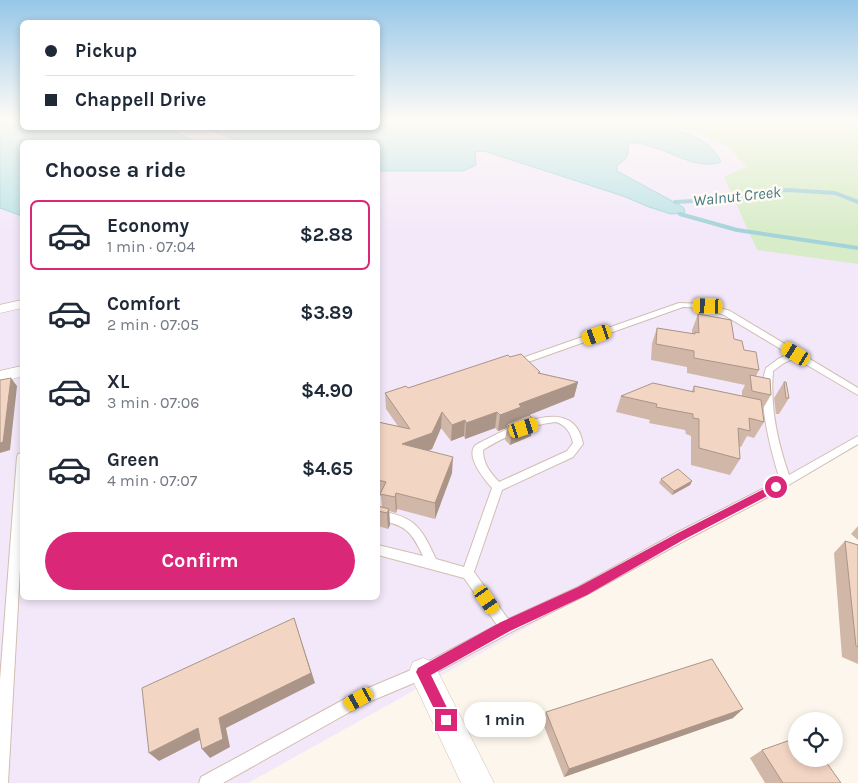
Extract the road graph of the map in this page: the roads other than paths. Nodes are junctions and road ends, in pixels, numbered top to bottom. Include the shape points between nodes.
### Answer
1 (20, 304) edge
2 (0, 309) edge
3 (796, 354) junction
4 (528, 359) edge
5 (20, 372) edge
6 (0, 377) edge
7 (858, 392) edge
8 (858, 440) edge
9 (786, 481) junction
10 (20, 487) edge
11 (498, 487) junction
12 (380, 517) edge
13 (380, 551) edge
14 (432, 564) junction
15 (468, 573) junction
16 (506, 627) junction
17 (423, 672) junction
18 (0, 783) edge
19 (207, 783) edge
20 (478, 783) edge

1 - 2 street
3 - 4 lane via 727,313 708,306 682,305
3 - 7 lane
3 - 9 lane via 769,370 767,384 776,448
5 - 6 street
8 - 9 lane
9 - 16 lane via 582,591
10 - 18 lane
11 - 11 lane via 570,454 578,444 577,434 569,425 556,419 489,441 478,448 482,472
11 - 15 lane
12 - 14 lane via 405,523 417,531
13 - 14 lane
14 - 15 lane
15 - 16 lane
16 - 17 lane
17 - 19 lane via 359,699
17 - 20 street

